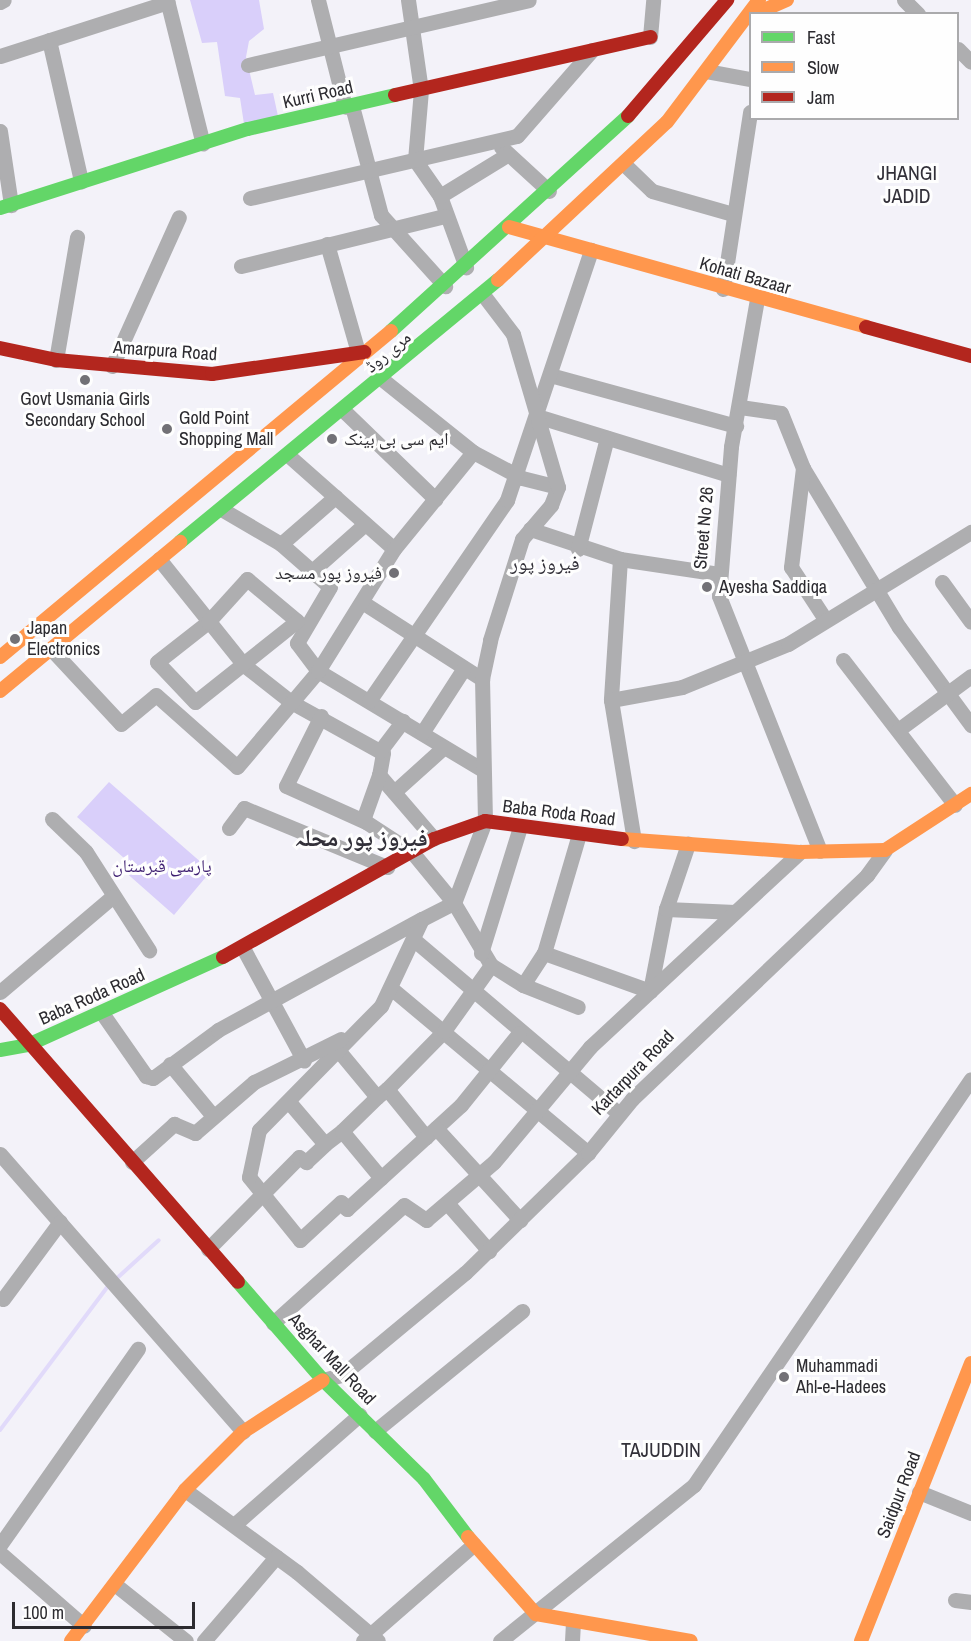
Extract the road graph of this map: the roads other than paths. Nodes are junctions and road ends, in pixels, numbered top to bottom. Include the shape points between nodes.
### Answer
1 (318, 0) edge
2 (408, 0) edge
3 (529, 0) edge
4 (653, 0) edge
5 (727, 0) edge
6 (787, 0) edge
7 (904, 0) edge
8 (167, 1) edge
9 (758, 12) edge
10 (916, 12) edge
11 (749, 17) edge
12 (412, 27) junction
13 (650, 37) joint
14 (49, 40) junction
15 (331, 46) junction
16 (592, 50) junction
17 (959, 51) edge
18 (0, 56) edge
19 (971, 62) edge
20 (248, 65) dead end
21 (706, 70) junction
22 (749, 80) edge
23 (421, 90) junction
24 (349, 107) junction
25 (749, 118) edge
26 (0, 131) edge
27 (496, 141) junction
28 (203, 144) junction
29 (507, 154) junction
30 (415, 160) junction
31 (626, 165) junction
32 (370, 170) junction
33 (81, 182) junction
34 (549, 191) junction
35 (440, 196) junction
36 (250, 198) dead end
37 (5, 207) edge
38 (733, 214) junction
39 (445, 216) junction
40 (179, 217) dead end
41 (509, 227) junction
42 (393, 228) junction
43 (77, 237) dead end
44 (549, 237) junction
45 (327, 244) junction
46 (591, 250) junction
47 (241, 266) dead end
48 (466, 267) junction
49 (445, 286) junction
50 (723, 289) junction
51 (484, 296) junction
52 (757, 299) junction
53 (0, 348) edge
54 (361, 352) junction
55 (971, 356) edge
56 (56, 360) junction
57 (112, 366) junction
58 (550, 375) junction
59 (382, 380) junction
60 (740, 407) junction
61 (344, 411) junction
62 (539, 414) junction
63 (736, 426) junction
64 (607, 438) junction
65 (472, 452) junction
66 (289, 456) junction
67 (803, 468) junction
68 (728, 475) junction
69 (518, 476) junction
70 (558, 487) junction
71 (335, 497) junction
72 (435, 499) junction
73 (223, 510) junction
74 (365, 524) junction
75 (530, 529) junction
76 (971, 532) edge
77 (281, 544) junction
78 (394, 549) junction
79 (578, 549) junction
80 (159, 559) junction
81 (620, 559) junction
82 (312, 571) junction
83 (718, 574) junction
84 (942, 582) dead end
85 (876, 589) junction
86 (362, 602) junction
87 (825, 619) junction
88 (971, 621) edge
89 (208, 622) junction
90 (416, 635) junction
91 (52, 650) junction
92 (0, 657) edge
93 (843, 660) dead end
94 (746, 662) junction
95 (244, 665) junction
96 (464, 668) junction
97 (318, 670) junction
98 (971, 676) edge
99 (482, 679) junction
100 (0, 691) edge
101 (949, 692) junction
102 (611, 700) junction
103 (369, 701) junction
104 (291, 702) junction
105 (321, 716) junction
106 (403, 722) junction
107 (971, 725) edge
108 (898, 730) junction
109 (422, 733) junction
110 (444, 747) junction
111 (380, 751) junction
112 (481, 769) junction
113 (379, 775) junction
114 (394, 792) junction
115 (971, 794) edge
116 (955, 805) junction
117 (52, 819) dead end
118 (363, 820) junction
119 (485, 821) junction
120 (520, 827) junction
121 (229, 828) dead end
122 (579, 834) junction
123 (434, 838) junction
124 (634, 841) junction
125 (688, 844) junction
126 (885, 850) junction
127 (820, 851) junction
128 (412, 852) junction
129 (800, 852) junction
130 (387, 867) junction
131 (113, 896) junction
132 (454, 903) junction
133 (666, 909) junction
134 (735, 912) junction
135 (422, 919) junction
136 (413, 939) junction
137 (243, 948) junction
138 (148, 950) dead end
139 (544, 953) junction
140 (486, 959) junction
141 (523, 985) junction
142 (392, 988) junction
143 (650, 991) junction
144 (0, 992) edge
145 (470, 993) junction
146 (273, 1000) junction
147 (578, 1007) dead end
148 (0, 1009) edge
149 (102, 1013) junction
150 (360, 1029) junction
151 (444, 1031) junction
152 (519, 1033) junction
153 (28, 1046) junction
154 (0, 1050) edge
155 (338, 1050) junction
156 (304, 1061) junction
157 (170, 1064) junction
158 (492, 1069) junction
159 (567, 1073) junction
160 (971, 1079) edge
161 (382, 1093) junction
162 (289, 1102) junction
163 (537, 1107) junction
164 (619, 1114) junction
165 (213, 1116) junction
166 (342, 1131) junction
167 (431, 1132) junction
168 (325, 1144) junction
169 (588, 1153) junction
170 (0, 1154) edge
171 (132, 1162) junction
172 (479, 1175) junction
173 (381, 1178) junction
174 (261, 1192) junction
175 (447, 1203) junction
176 (520, 1221) junction
177 (60, 1222) junction
178 (208, 1249) junction
179 (489, 1251) junction
180 (1, 1299) edge
181 (522, 1311) dead end
182 (273, 1323) junction
183 (138, 1349) dead end
184 (971, 1363) edge
185 (323, 1380) junction
186 (359, 1414) junction
187 (375, 1431) junction
188 (243, 1432) junction
189 (185, 1490) junction
190 (919, 1492) junction
191 (971, 1513) edge
192 (234, 1526) junction
193 (474, 1544) junction
194 (0, 1545) edge
195 (0, 1553) edge
196 (276, 1557) junction
197 (117, 1586) junction
198 (955, 1600) dead end
199 (971, 1602) edge
200 (536, 1614) junction
201 (573, 1623) junction
202 (84, 1626) junction
203 (635, 1637) edge
204 (370, 1639) edge
205 (504, 1639) edge
206 (72, 1641) edge
207 (186, 1641) edge
208 (204, 1641) edge
209 (572, 1641) edge
210 (691, 1641) edge
211 (861, 1641) edge

1 - 15 street
2 - 12 street
3 - 12 street
4 - 13 street
5 - 34 street, مری روڈ via 641,104
6 - 9 street
7 - 10 street
8 - 14 street
8 - 28 street
11 - 21 street, مری روڈ
12 - 15 street
12 - 23 street
13 - 16 street, Kurri Road
14 - 18 street
14 - 33 street
15 - 20 street
15 - 24 street
16 - 23 street, Kurri Road
16 - 27 street via 517,136
17 - 19 street
21 - 22 street
21 - 31 street, مری روڈ
23 - 24 street, Kurri Road
23 - 30 street
24 - 28 street, Kurri Road
24 - 32 street
25 - 38 street
26 - 37 street
27 - 29 street
27 - 30 street
28 - 33 street, Kurri Road
29 - 34 street
29 - 35 street
30 - 32 street
30 - 35 street
31 - 38 street via 652,191
31 - 44 street, مری روڈ
32 - 36 street
32 - 42 street via 381,215
33 - 37 street, Kurri Road
34 - 41 street, مری روڈ
35 - 39 street
38 - 50 street
39 - 42 street
39 - 48 street
40 - 57 street
41 - 44 street, Kohati Bazaar
41 - 48 street, مری روڈ
42 - 45 street
42 - 49 street
43 - 56 street
44 - 46 street, Kohati Bazaar
44 - 51 street, مری روڈ
45 - 47 street
45 - 54 street
46 - 50 street, Kohati Bazaar
46 - 58 street
48 - 49 street, مری روڈ
49 - 54 street, مری روڈ
50 - 52 street, Kohati Bazaar
51 - 59 street, مری روڈ
51 - 62 street via 513,334
52 - 55 street, Kohati Bazaar
52 - 60 street, Street No 26
53 - 56 street, Amarpura Road
54 - 57 street, Amarpura Road via 212,374
54 - 92 street, مری روڈ
56 - 57 street, Amarpura Road
58 - 62 street
58 - 63 street
59 - 61 street, مری روڈ
59 - 65 street
60 - 63 street, Street No 26
60 - 67 street via 781,413
61 - 66 street, مری روڈ
61 - 72 street
62 - 64 street
62 - 69 street
62 - 70 street
63 - 68 street, Street No 26
64 - 68 street
64 - 79 street
65 - 69 street
65 - 72 street
66 - 71 street
66 - 73 street, مری روڈ
67 - 85 street
67 - 87 street via 791,567
68 - 83 street, Street No 26
69 - 70 street
69 - 90 street
70 - 75 street
71 - 74 street
71 - 77 street
72 - 78 street
73 - 77 street
73 - 80 street, مری روڈ
74 - 78 street
74 - 82 street
75 - 79 street
75 - 99 street via 522,539
76 - 85 street
77 - 82 street
78 - 86 street
79 - 81 street
80 - 89 street
80 - 91 street, مری روڈ
81 - 83 street
81 - 102 street
82 - 97 street via 330,587 297,643
83 - 94 street, Street No 26 via 719,596
84 - 88 street
85 - 87 street
85 - 101 street
86 - 90 street
86 - 97 street
87 - 94 street
89 - 95 street
89 - 95 street via 160,658 159,666 195,702
89 - 95 street via 247,579 295,617 294,624
90 - 96 street
90 - 103 street
91 - 100 street, مری روڈ
91 - 104 street via 121,724 156,695 234,767 250,756
93 - 108 street
94 - 102 street via 682,687
94 - 127 street, Street No 26
95 - 104 street
96 - 99 street
96 - 109 street
97 - 103 street
97 - 104 street
98 - 101 street
99 - 112 street
101 - 107 street
101 - 108 street
102 - 124 street
103 - 106 street
104 - 105 street
105 - 111 street
105 - 118 street via 286,786
106 - 109 street
106 - 111 street
108 - 116 street
109 - 110 street
110 - 112 street
110 - 114 street
111 - 113 street
112 - 119 street
113 - 114 street
113 - 118 street
114 - 123 street
115 - 116 street, Kartarpura Road
116 - 126 street, Kartarpura Road
117 - 131 street via 86,852
118 - 128 street
119 - 120 street, Baba Roda Road
119 - 123 street, Baba Roda Road
119 - 132 street
120 - 122 street, Baba Roda Road
120 - 140 street
121 - 130 street via 244,808
122 - 124 street, Baba Roda Road
122 - 139 street
123 - 128 street, Baba Roda Road
124 - 125 street, Baba Roda Road
125 - 129 street, Baba Roda Road
125 - 133 street
126 - 127 street, Baba Roda Road
126 - 164 street, Kartarpura Road via 867,875
127 - 129 street, Baba Roda Road
128 - 130 street, Baba Roda Road
128 - 132 street
129 - 134 street
130 - 137 street, Baba Roda Road
131 - 138 street
131 - 144 street
132 - 135 street
132 - 140 street
133 - 134 street
133 - 143 street
134 - 143 street
135 - 136 street
135 - 146 street
136 - 142 street
136 - 145 street
137 - 146 street
137 - 149 street, Baba Roda Road
139 - 141 street
139 - 143 street
140 - 141 street
140 - 145 street
141 - 147 street
142 - 150 street
142 - 151 street
143 - 159 street
145 - 151 street
145 - 152 street
146 - 156 street
146 - 157 street
148 - 153 street, Asghar Mall Road
149 - 153 street, Baba Roda Road
149 - 157 street via 146,1076 153,1078
150 - 155 street
150 - 156 street
151 - 158 street
151 - 161 street
152 - 158 street
152 - 159 street
153 - 154 street, Baba Roda Road
153 - 171 street, Asghar Mall Road
155 - 161 street
155 - 162 street
156 - 165 street via 254,1082
157 - 165 street
158 - 163 street
158 - 167 street
159 - 163 street
159 - 164 street
160 - 200 street via 694,1485
161 - 166 street
161 - 167 street
162 - 168 street
162 - 174 street via 252,1143 256,1154 249,1177
163 - 169 street
163 - 172 street
164 - 169 street, Kartarpura Road
165 - 171 street via 195,1133 174,1124
166 - 168 street
166 - 173 street
167 - 172 street
167 - 173 street
168 - 174 street via 306,1162 299,1157
169 - 176 street, Kartarpura Road
170 - 177 street
171 - 178 street, Asghar Mall Road
172 - 175 street
172 - 176 street
173 - 174 street via 347,1209 340,1202 300,1240
174 - 178 street
175 - 179 street
175 - 182 street via 422,1221 404,1205
176 - 179 street, Kartarpura Road
177 - 180 street
177 - 188 street
178 - 182 street, Asghar Mall Road
179 - 185 street, Kartarpura Road via 342,1375
181 - 187 street
182 - 185 street, Asghar Mall Road
183 - 194 street
184 - 190 street, Saidpur Road
185 - 186 street, Asghar Mall Road
185 - 188 street
186 - 187 street, Asghar Mall Road
186 - 192 street
187 - 193 street, Asghar Mall Road via 424,1479
188 - 189 street
189 - 192 street
189 - 197 street
190 - 191 street
190 - 211 street, Saidpur Road
192 - 196 street
193 - 200 street, Asghar Mall Road
193 - 204 street
195 - 202 street
196 - 204 street
196 - 208 street
197 - 202 street
197 - 207 street
198 - 199 street
200 - 201 street
200 - 205 street
201 - 203 street
201 - 209 street
202 - 206 street
203 - 210 street

